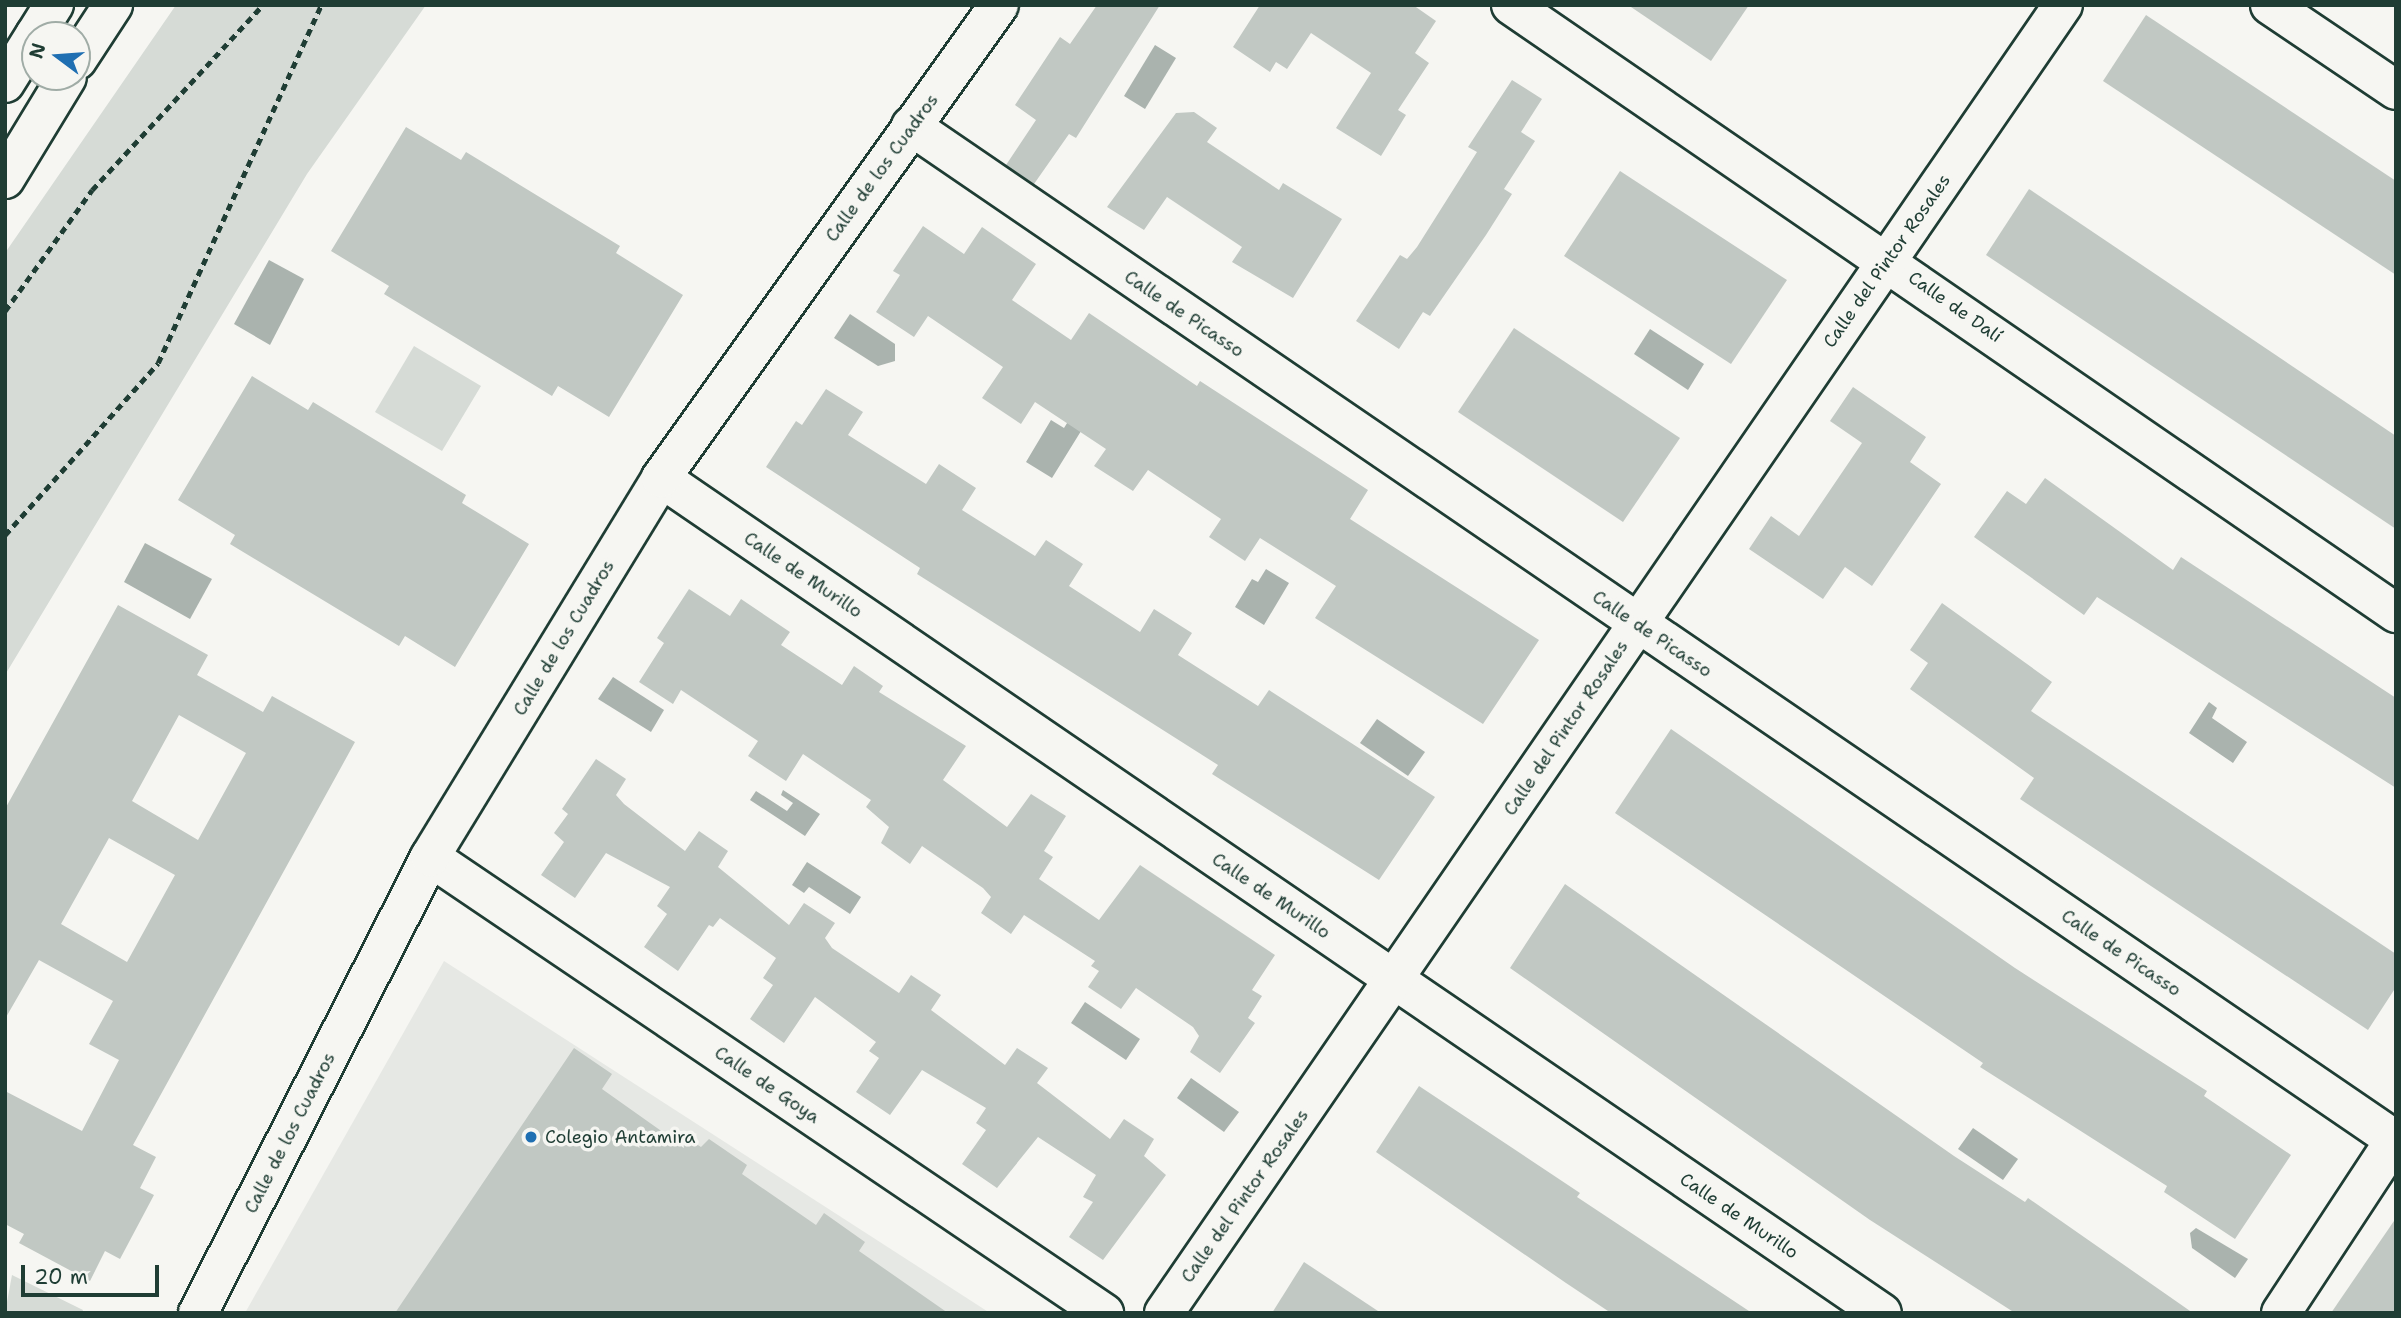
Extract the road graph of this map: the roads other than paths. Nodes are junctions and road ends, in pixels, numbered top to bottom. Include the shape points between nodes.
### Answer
1 (54, 5) edge
2 (113, 5) edge
3 (999, 5) edge
4 (1511, 5) edge
5 (2063, 5) edge
6 (2270, 5) edge
7 (44, 21) edge
8 (91, 39) edge
9 (21, 57) edge
10 (5, 83) edge
11 (2396, 90) edge
12 (58, 91) edge
13 (911, 126) junction
14 (5, 179) edge
15 (1887, 260) junction
16 (661, 478) junction
17 (2396, 613) edge
18 (1637, 623) junction
19 (430, 857) junction
20 (1394, 980) junction
21 (2395, 1139) edge
22 (198, 1313) edge
23 (1104, 1313) edge
24 (1164, 1313) edge
25 (1882, 1313) edge
26 (2281, 1313) edge

1 - 7 street
2 - 8 street
3 - 13 street, Calle de los Cuadros
4 - 15 street, Calle de Dalí
5 - 15 street, Calle del Pintor Rosales
6 - 11 street
9 - 10 street
12 - 14 street
13 - 16 street, Calle de los Cuadros
13 - 18 street, Calle de Picasso
15 - 17 street, Calle de Dalí
15 - 18 street, Calle del Pintor Rosales
16 - 19 street, Calle de los Cuadros
16 - 20 street, Calle de Murillo
18 - 20 street, Calle del Pintor Rosales
18 - 21 street, Calle de Picasso
19 - 22 street, Calle de los Cuadros
19 - 23 street, Calle de Goya
20 - 24 street, Calle del Pintor Rosales
20 - 25 street, Calle de Murillo
21 - 26 street

